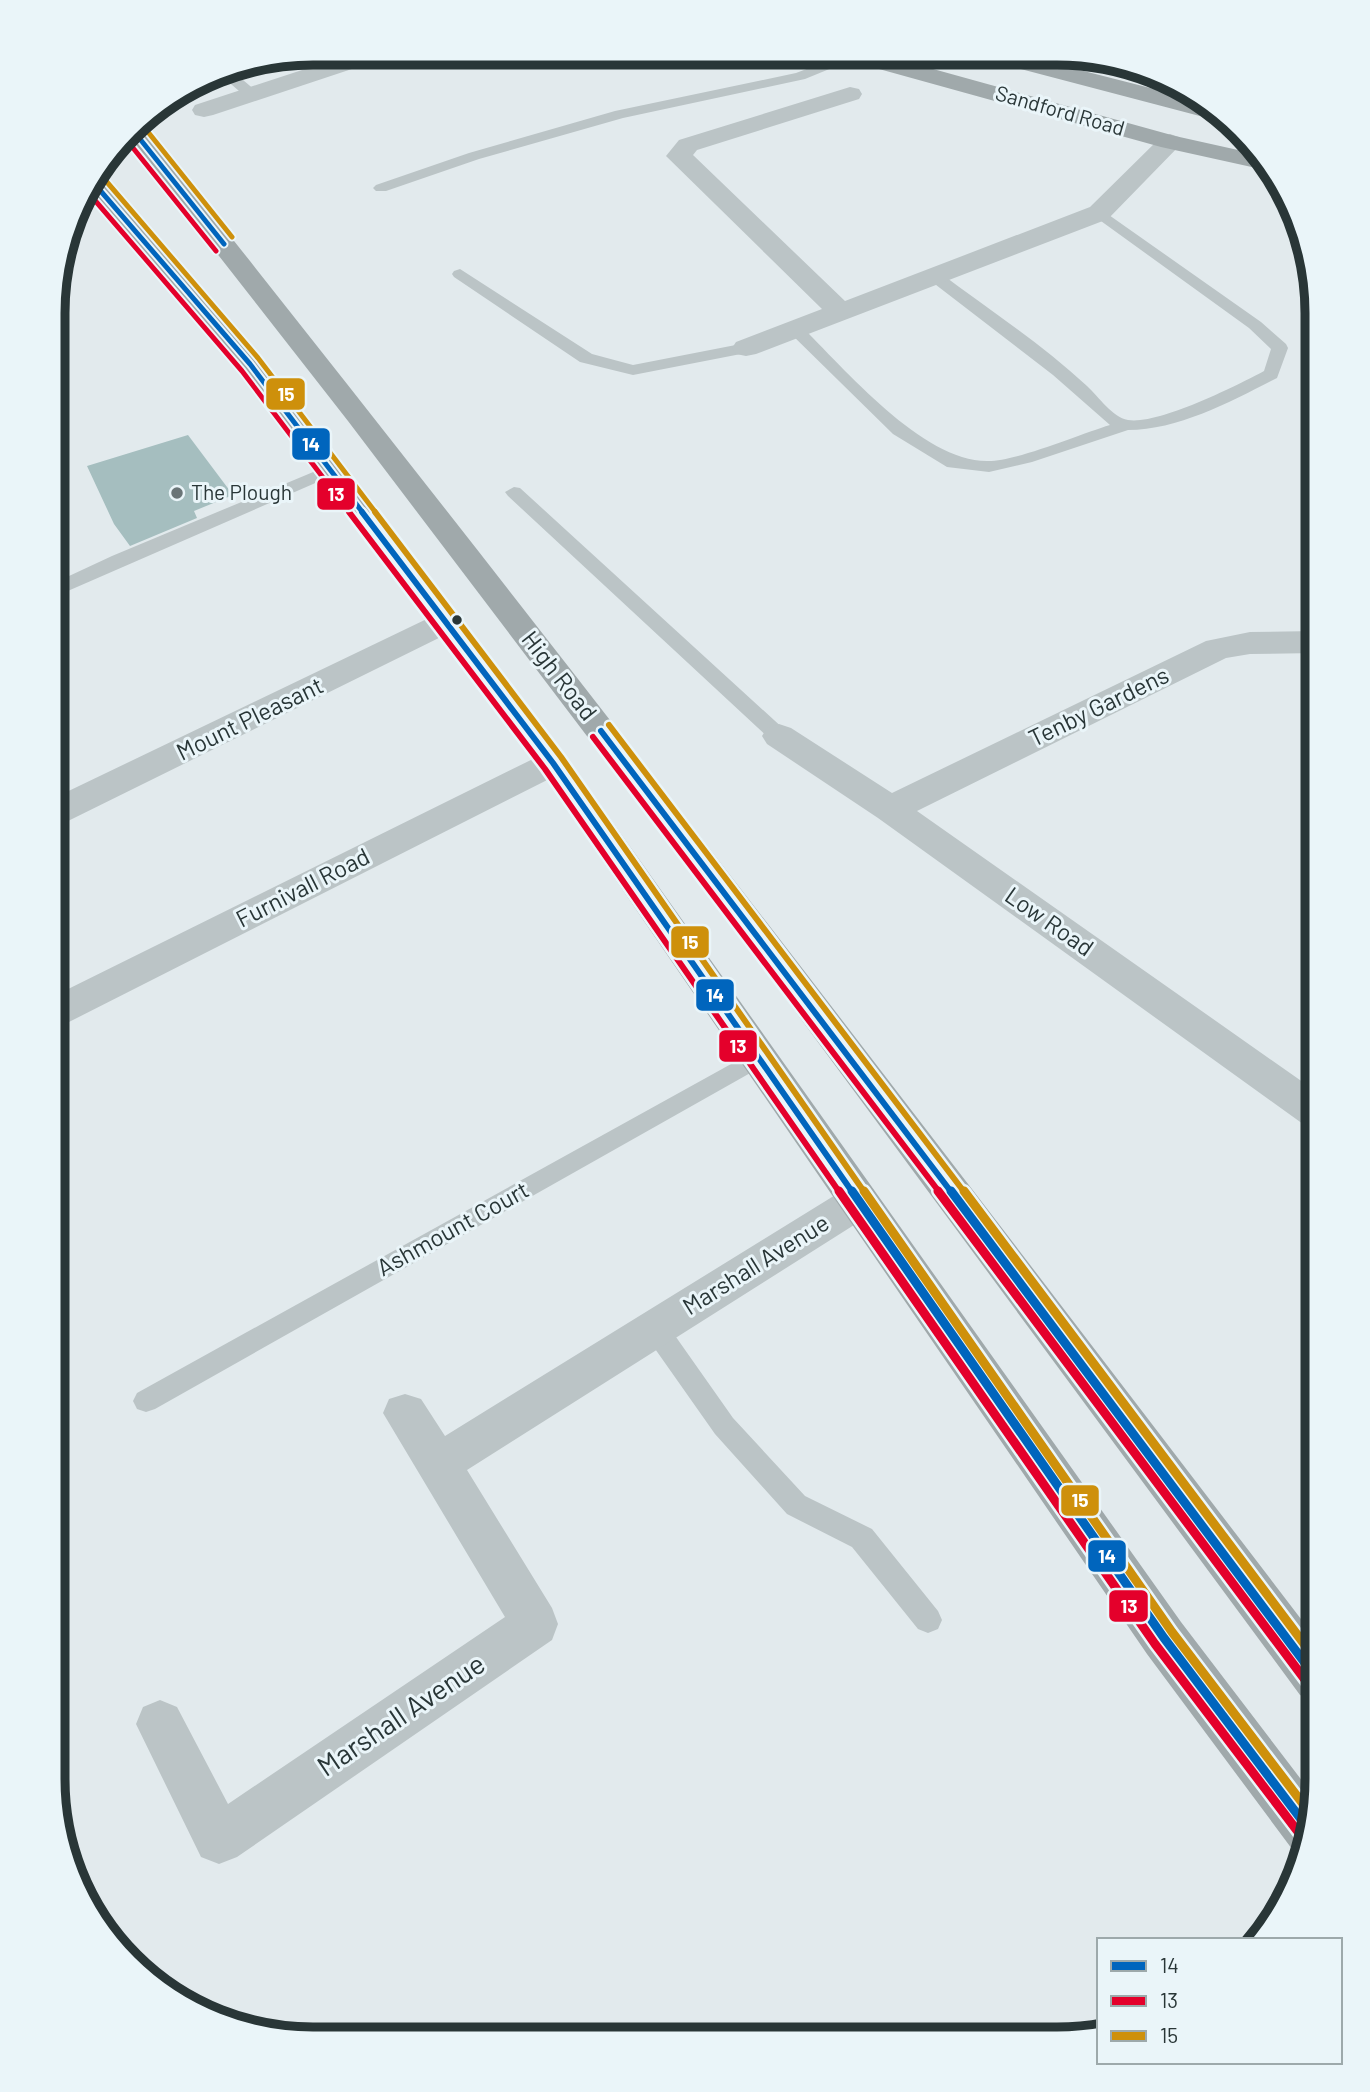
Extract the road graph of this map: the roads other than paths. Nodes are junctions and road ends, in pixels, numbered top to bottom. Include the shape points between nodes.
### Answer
1 (340, 65) edge
2 (829, 65) edge
3 (892, 65) edge
4 (1018, 65) edge
5 (1031, 65) edge
6 (233, 78) edge
7 (251, 94) junction
8 (850, 94) dead end
9 (1196, 108) edge
10 (204, 110) dead end
11 (134, 140) edge
12 (1170, 142) junction
13 (1253, 161) edge
14 (98, 188) edge
15 (381, 188) dead end
16 (1100, 212) junction
17 (460, 274) dead end
18 (933, 275) junction
19 (841, 311) junction
20 (794, 329) junction
21 (746, 348) joint
22 (1126, 425) junction
23 (330, 470) junction
24 (514, 492) dead end
25 (65, 586) edge
26 (444, 623) junction
27 (1305, 642) edge
28 (779, 736) joint
29 (553, 763) junction
30 (65, 808) edge
31 (890, 809) junction
32 (65, 1007) edge
33 (760, 1057) junction
34 (1305, 1101) edge
35 (859, 1201) junction
36 (655, 1328) junction
37 (146, 1401) dead end
38 (405, 1413) dead end
39 (439, 1464) junction
40 (928, 1620) dead end
41 (1305, 1663) edge
42 (160, 1724) dead end
43 (1302, 1820) edge

1 - 7 street
2 - 15 lane via 800,76 620,114
3 - 12 main road, Sandford Road
4 - 12 main road via 1145,113 1159,121
5 - 9 main road, Sandford Road
6 - 7 lane
7 - 10 street
8 - 19 street via 688,145 679,156
11 - 41 main road, High Road via 358,415 788,974
12 - 13 main road, Sandford Road
12 - 16 street
14 - 23 main road via 250,364
16 - 18 street
16 - 22 lane via 1280,348 1271,374 1247,388 1146,426
17 - 21 lane via 586,358 609,366 632,370
18 - 19 street
18 - 22 lane
19 - 20 street
20 - 21 street
20 - 22 lane via 899,430 953,463 989,467
23 - 25 lane
23 - 26 main road
24 - 28 lane
26 - 29 main road
26 - 30 street, Mount Pleasant
27 - 31 street, Tenby Gardens via 1218,649
28 - 31 street, Low Road
29 - 32 street, Furnivall Road
29 - 33 main road
31 - 34 street, Low Road
33 - 35 main road
33 - 37 lane, Ashmount Court
35 - 36 street, Marshall Avenue
35 - 43 main road via 1164,1638
36 - 39 street, Marshall Avenue
36 - 40 lane via 724,1426 796,1504 862,1538
38 - 39 street, Marshall Avenue
39 - 42 street, Marshall Avenue via 535,1624 219,1839

